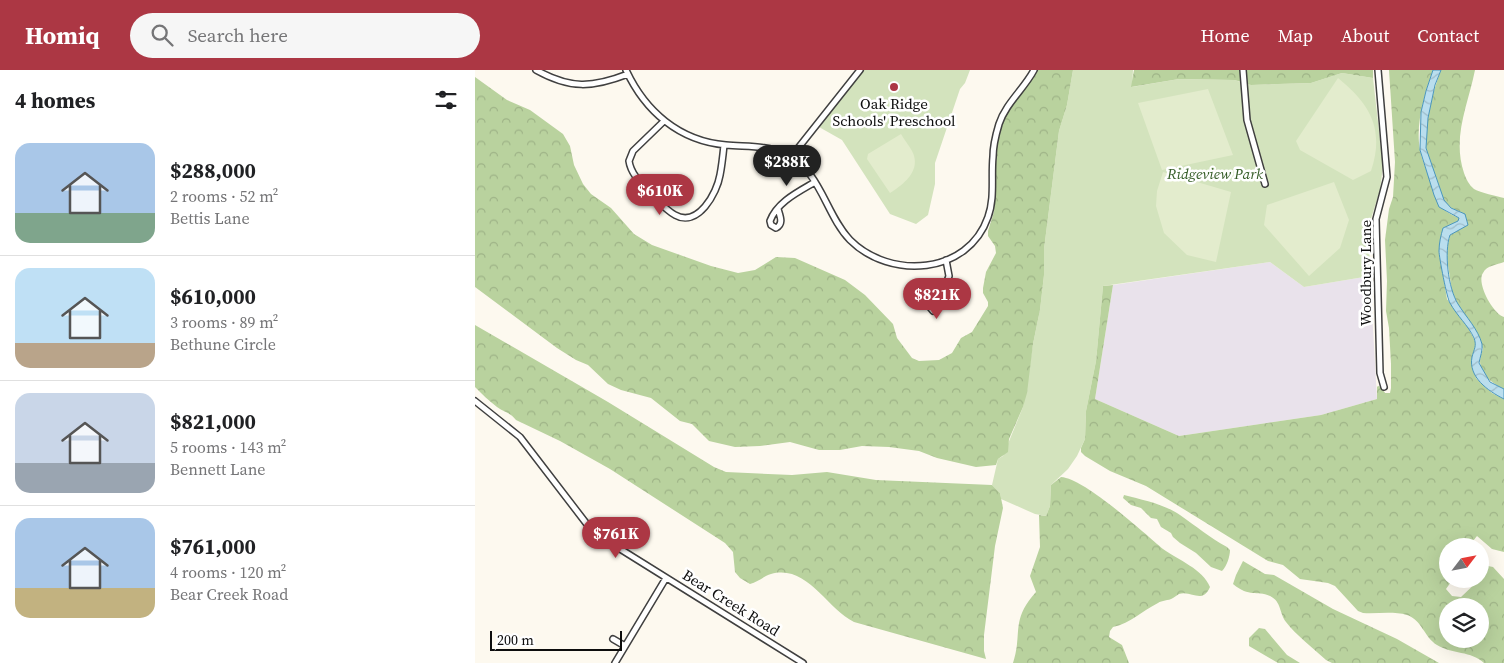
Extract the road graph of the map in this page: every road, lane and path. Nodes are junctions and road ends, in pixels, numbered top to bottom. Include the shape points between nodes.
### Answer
1 (536, 70) edge
2 (860, 70) edge
3 (1034, 70) edge
4 (1243, 70) edge
5 (1378, 70) edge
6 (627, 72) edge
7 (664, 122) junction
8 (724, 145) junction
9 (791, 157) junction
10 (815, 182) junction
11 (1265, 184) dead end
12 (778, 209) dead end
13 (946, 260) junction
14 (943, 295) dead end
15 (1384, 387) dead end
16 (475, 401) edge
17 (666, 578) junction
18 (613, 639) dead end
19 (625, 646) junction
20 (615, 663) edge
21 (803, 663) edge

1 - 6 street via 577,85 599,84
2 - 9 street
3 - 13 street via 1000,121 993,149 991,201 986,223 973,242
4 - 11 street via 1247,120
5 - 15 street, Woodbury Lane via 1387,177 1376,219 1380,373
6 - 7 street via 641,98
7 - 8 street via 701,140
7 - 8 street via 633,151 629,161 638,180 677,216 687,218 695,215 707,204 720,177
8 - 9 street via 759,146
9 - 10 street
10 - 12 street via 788,198
10 - 13 street via 843,232 868,254 903,266 931,265
13 - 14 street via 949,276
16 - 17 street, Bear Creek Road via 520,437 595,532
17 - 19 street
17 - 21 street, Bear Creek Road
18 - 19 street
19 - 20 street

